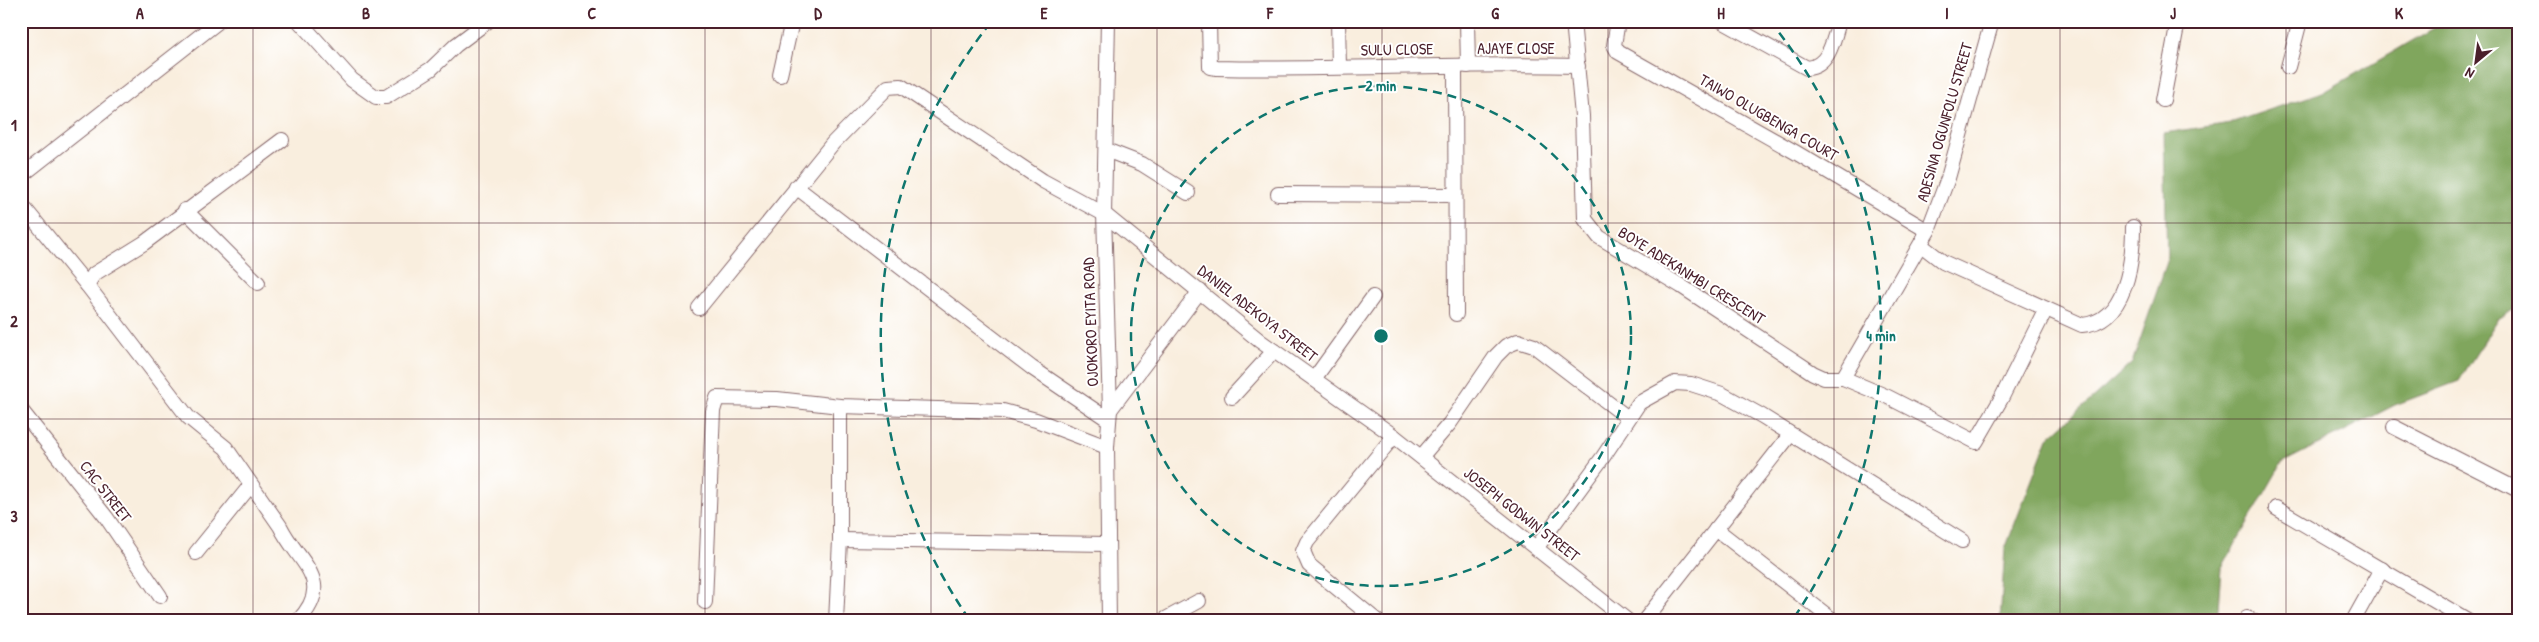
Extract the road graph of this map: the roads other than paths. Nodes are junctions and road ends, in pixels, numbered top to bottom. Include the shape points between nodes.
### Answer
1 (219, 21) edge
2 (299, 21) edge
3 (488, 21) edge
4 (792, 21) edge
5 (1108, 21) edge
6 (1209, 21) edge
7 (1338, 21) edge
8 (1467, 21) edge
9 (1573, 21) edge
10 (1618, 21) edge
11 (1722, 21) edge
12 (1839, 21) edge
13 (1992, 21) edge
14 (2178, 21) edge
15 (2300, 21) edge
16 (1461, 66) junction
17 (1578, 66) junction
18 (1339, 67) junction
19 (2288, 67) dead end
20 (780, 75) dead end
21 (2163, 100) dead end
22 (282, 140) dead end
23 (1106, 150) junction
24 (21, 176) edge
25 (796, 187) junction
26 (1188, 193) dead end
27 (1278, 194) dead end
28 (1454, 196) junction
29 (21, 204) edge
30 (185, 210) junction
31 (1104, 214) junction
32 (2133, 227) dead end
33 (1928, 231) junction
34 (1921, 245) junction
35 (258, 283) dead end
36 (88, 285) junction
37 (1200, 291) junction
38 (1373, 297) dead end
39 (699, 308) dead end
40 (2046, 309) junction
41 (1456, 314) dead end
42 (1274, 351) junction
43 (1843, 378) junction
44 (1314, 379) junction
45 (1232, 397) dead end
46 (840, 406) junction
47 (21, 410) edge
48 (1109, 415) junction
49 (1628, 418) junction
50 (2394, 427) dead end
51 (1790, 435) junction
52 (1394, 436) junction
53 (1107, 447) junction
54 (1421, 457) junction
55 (250, 486) junction
56 (2518, 490) edge
57 (2276, 508) dead end
58 (1716, 529) junction
59 (840, 540) junction
60 (1962, 541) dead end
61 (1108, 544) junction
62 (1537, 547) junction
63 (196, 553) dead end
64 (2382, 569) junction
65 (160, 596) dead end
66 (1199, 601) dead end
67 (705, 602) dead end
68 (298, 621) edge
69 (836, 621) edge
70 (1109, 621) edge
71 (1162, 621) edge
72 (1377, 621) edge
73 (1628, 621) edge
74 (1644, 621) edge
75 (1834, 621) edge
76 (2353, 621) edge
77 (2470, 621) edge

1 - 24 street
2 - 3 street via 334,63 376,97 386,97 431,69
4 - 20 street
5 - 23 street, OJOKORO EYITA ROAD
6 - 18 street, SULU CLOSE via 1210,67
7 - 18 street
8 - 16 street
9 - 17 street, BOYE ADEKANMBI CRESCENT
10 - 33 street, TAIWO OLUGBENGA COURT via 1614,45 1618,52
11 - 12 street via 1807,68 1824,62
13 - 33 street, ADESINA OGUNFOLU STREET via 1948,178
14 - 21 street
15 - 19 street
16 - 17 street, AJAYE CLOSE
16 - 18 street, SULU CLOSE
16 - 28 street
17 - 43 street, BOYE ADEKANMBI CRESCENT via 1585,219 1591,228 1599,237 1681,286 1813,373 1824,378
22 - 30 street
23 - 26 street via 1142,164
23 - 31 street, OJOKORO EYITA ROAD
25 - 31 street, DANIEL ADEKOYA STREET via 877,97 888,88 901,86 1043,181
25 - 39 street
25 - 48 street via 1032,368
27 - 28 street
28 - 41 street
29 - 36 street
30 - 35 street
30 - 36 street via 144,244 94,274
31 - 37 street, DANIEL ADEKOYA STREET
31 - 48 street, OJOKORO EYITA ROAD
32 - 40 street via 2130,273 2123,291 2105,318 2096,324 2082,325
33 - 34 street, ADESINA OGUNFOLU STREET
34 - 40 street via 1943,262
34 - 43 street, ADESINA OGUNFOLU STREET
36 - 55 street via 188,417 226,448
37 - 42 street, DANIEL ADEKOYA STREET
37 - 48 street
38 - 44 street
40 - 43 street, BOYE ADEKANMBI CRESCENT via 1976,442
42 - 44 street, DANIEL ADEKOYA STREET
42 - 45 street
44 - 52 street, DANIEL ADEKOYA STREET
46 - 53 street via 1002,411 1036,420
46 - 59 street
46 - 67 street via 777,399 716,398
47 - 65 street, CAC STREET via 106,517
48 - 53 street, OJOKORO EYITA ROAD
49 - 51 street via 1639,403 1667,387 1675,383 1691,384 1722,394
49 - 54 street via 1534,346 1518,341 1506,346 1496,356 1450,423
49 - 62 street via 1604,457
50 - 56 street
51 - 58 street
51 - 60 street
52 - 54 street, JOSEPH GODWIN STREET
52 - 72 street via 1307,542 1303,552 1308,566
53 - 61 street, OJOKORO EYITA ROAD
54 - 62 street, JOSEPH GODWIN STREET
55 - 63 street
55 - 68 street via 315,580 316,590
57 - 64 street
58 - 74 street
58 - 75 street
59 - 61 street
59 - 69 street
61 - 70 street, OJOKORO EYITA ROAD
62 - 73 street, JOSEPH GODWIN STREET
64 - 76 street
64 - 77 street
66 - 71 street

